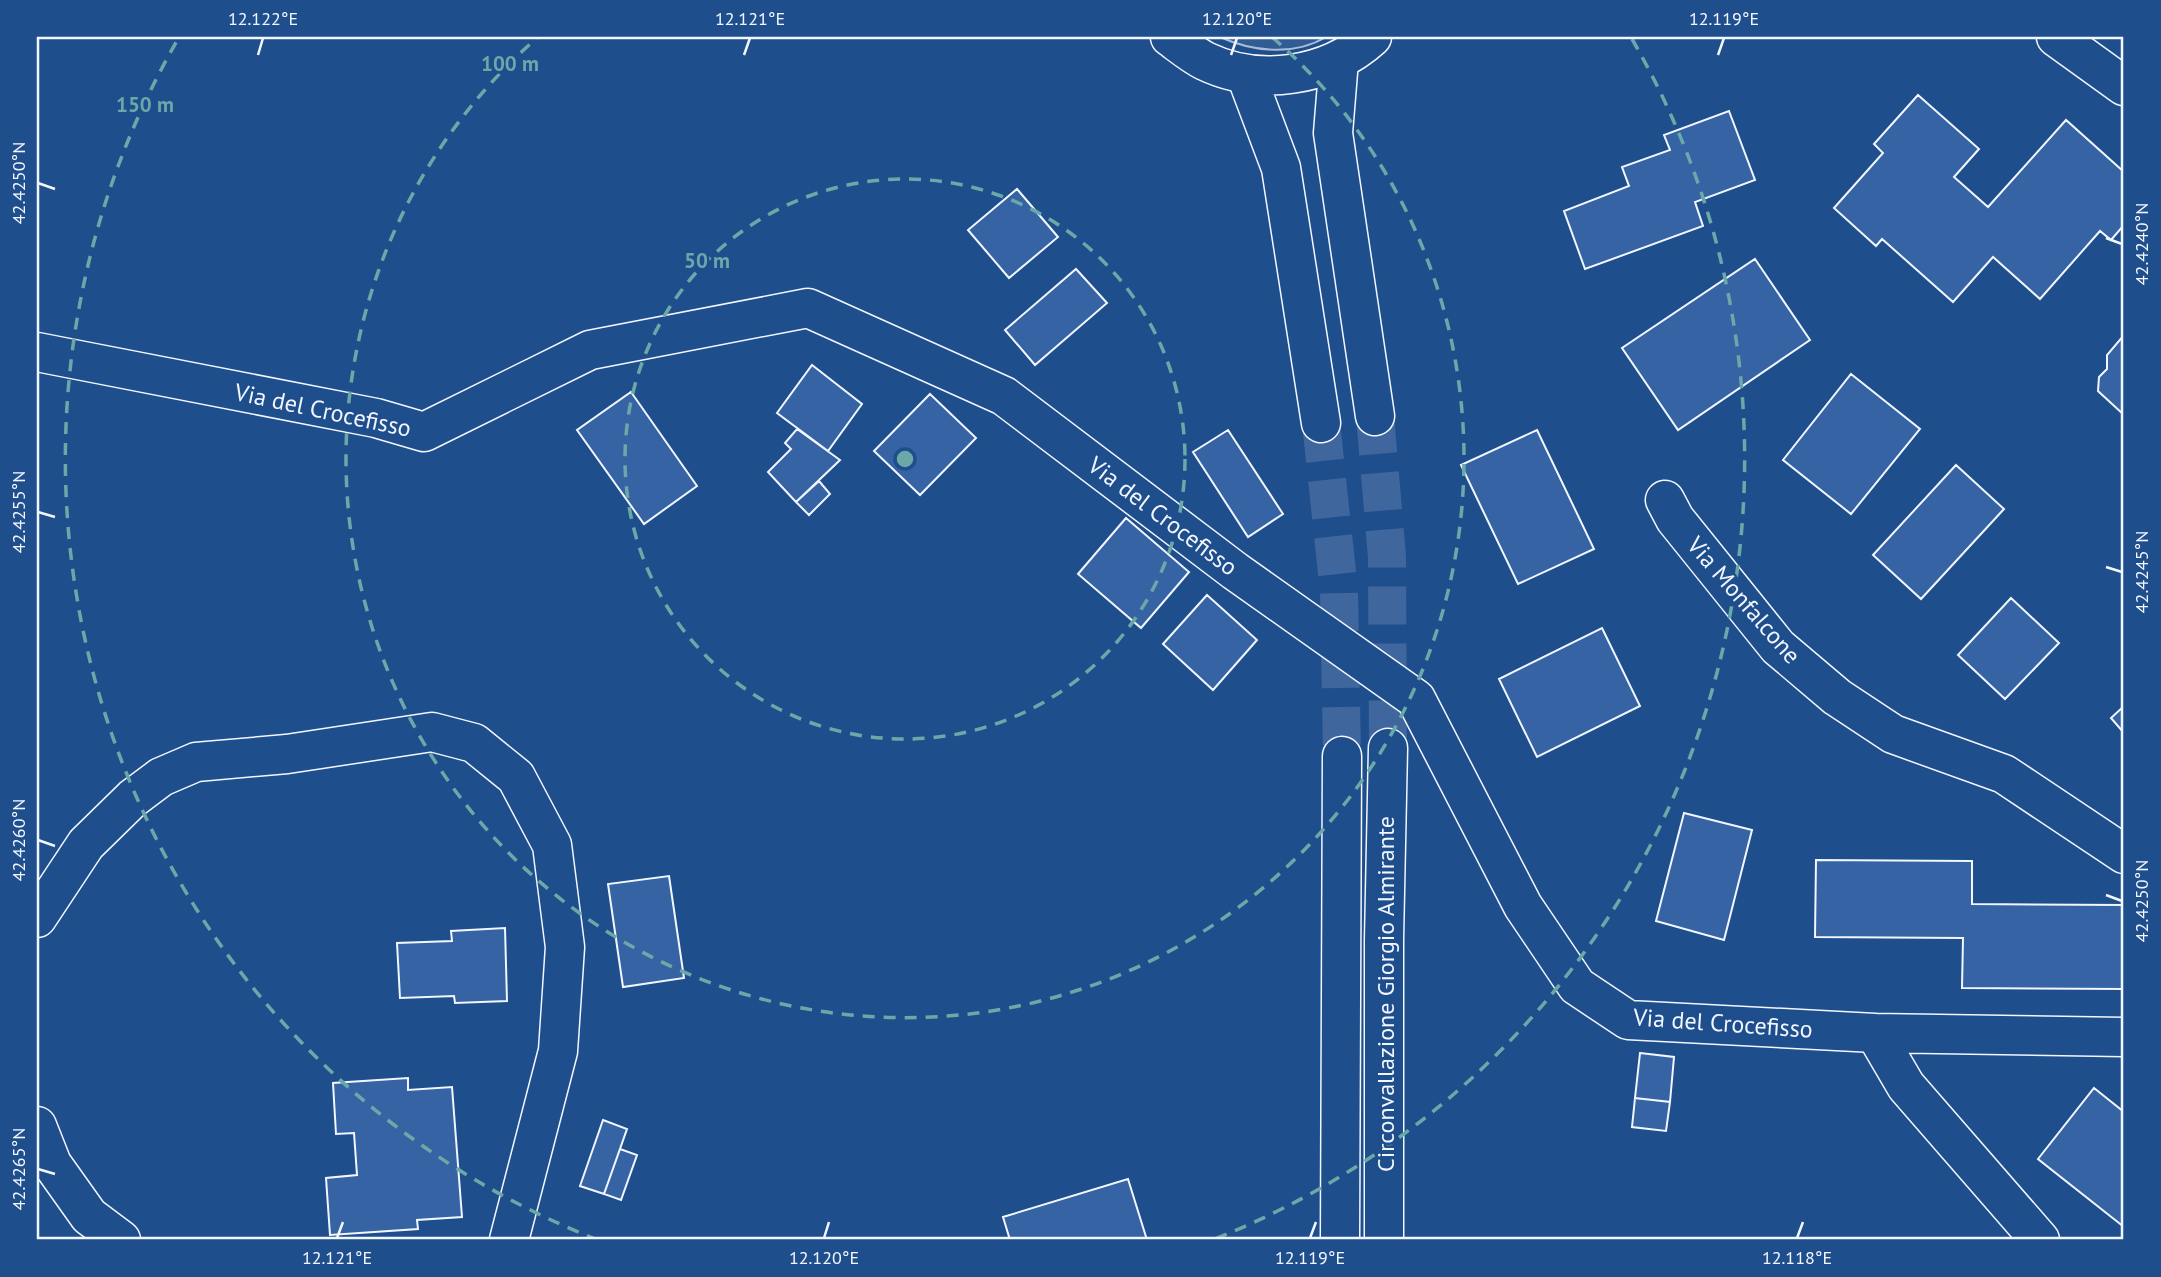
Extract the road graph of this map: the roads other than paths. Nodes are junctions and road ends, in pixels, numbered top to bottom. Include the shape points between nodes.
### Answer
1 (1170, 37) edge
2 (1372, 37) edge
3 (2056, 37) edge
4 (1339, 60) junction
5 (1246, 75) junction
6 (2124, 86) edge
7 (37, 352) edge
8 (1375, 415) tunnel mouth
9 (1321, 423) tunnel mouth
10 (1665, 500) dead end
11 (1388, 748) tunnel mouth
12 (1342, 756) tunnel mouth
13 (2124, 854) edge
14 (37, 918) edge
15 (1875, 1033) junction
16 (2124, 1037) edge
17 (37, 1126) edge
18 (121, 1240) edge
19 (509, 1240) edge
20 (1340, 1240) edge
21 (1384, 1240) edge
22 (2040, 1240) edge

1 - 5 main road via 1205,61
2 - 4 main road
3 - 6 main road
4 - 5 main road via 1293,75
4 - 8 main road via 1333,134
5 - 9 main road via 1281,168
7 - 15 main road, Via del Crocefisso via 376,418 424,432 590,350 808,308 1004,396 1235,571 1416,699 1523,906 1577,986 1587,993 1628,1020
10 - 13 main road, Via Monfalcone via 1675,519 1778,647 1837,697 1893,734 2004,774
11 - 21 main road, Circonvallazione Giorgio Almirante
12 - 20 main road, Circonvallazione Giorgio Almirante
14 - 19 main road via 86,844 132,798 161,777 197,762 432,732 474,743 516,777 552,845 565,947 558,1051
15 - 16 main road
15 - 22 main road via 1906,1086
17 - 18 main road via 52,1164 89,1216

